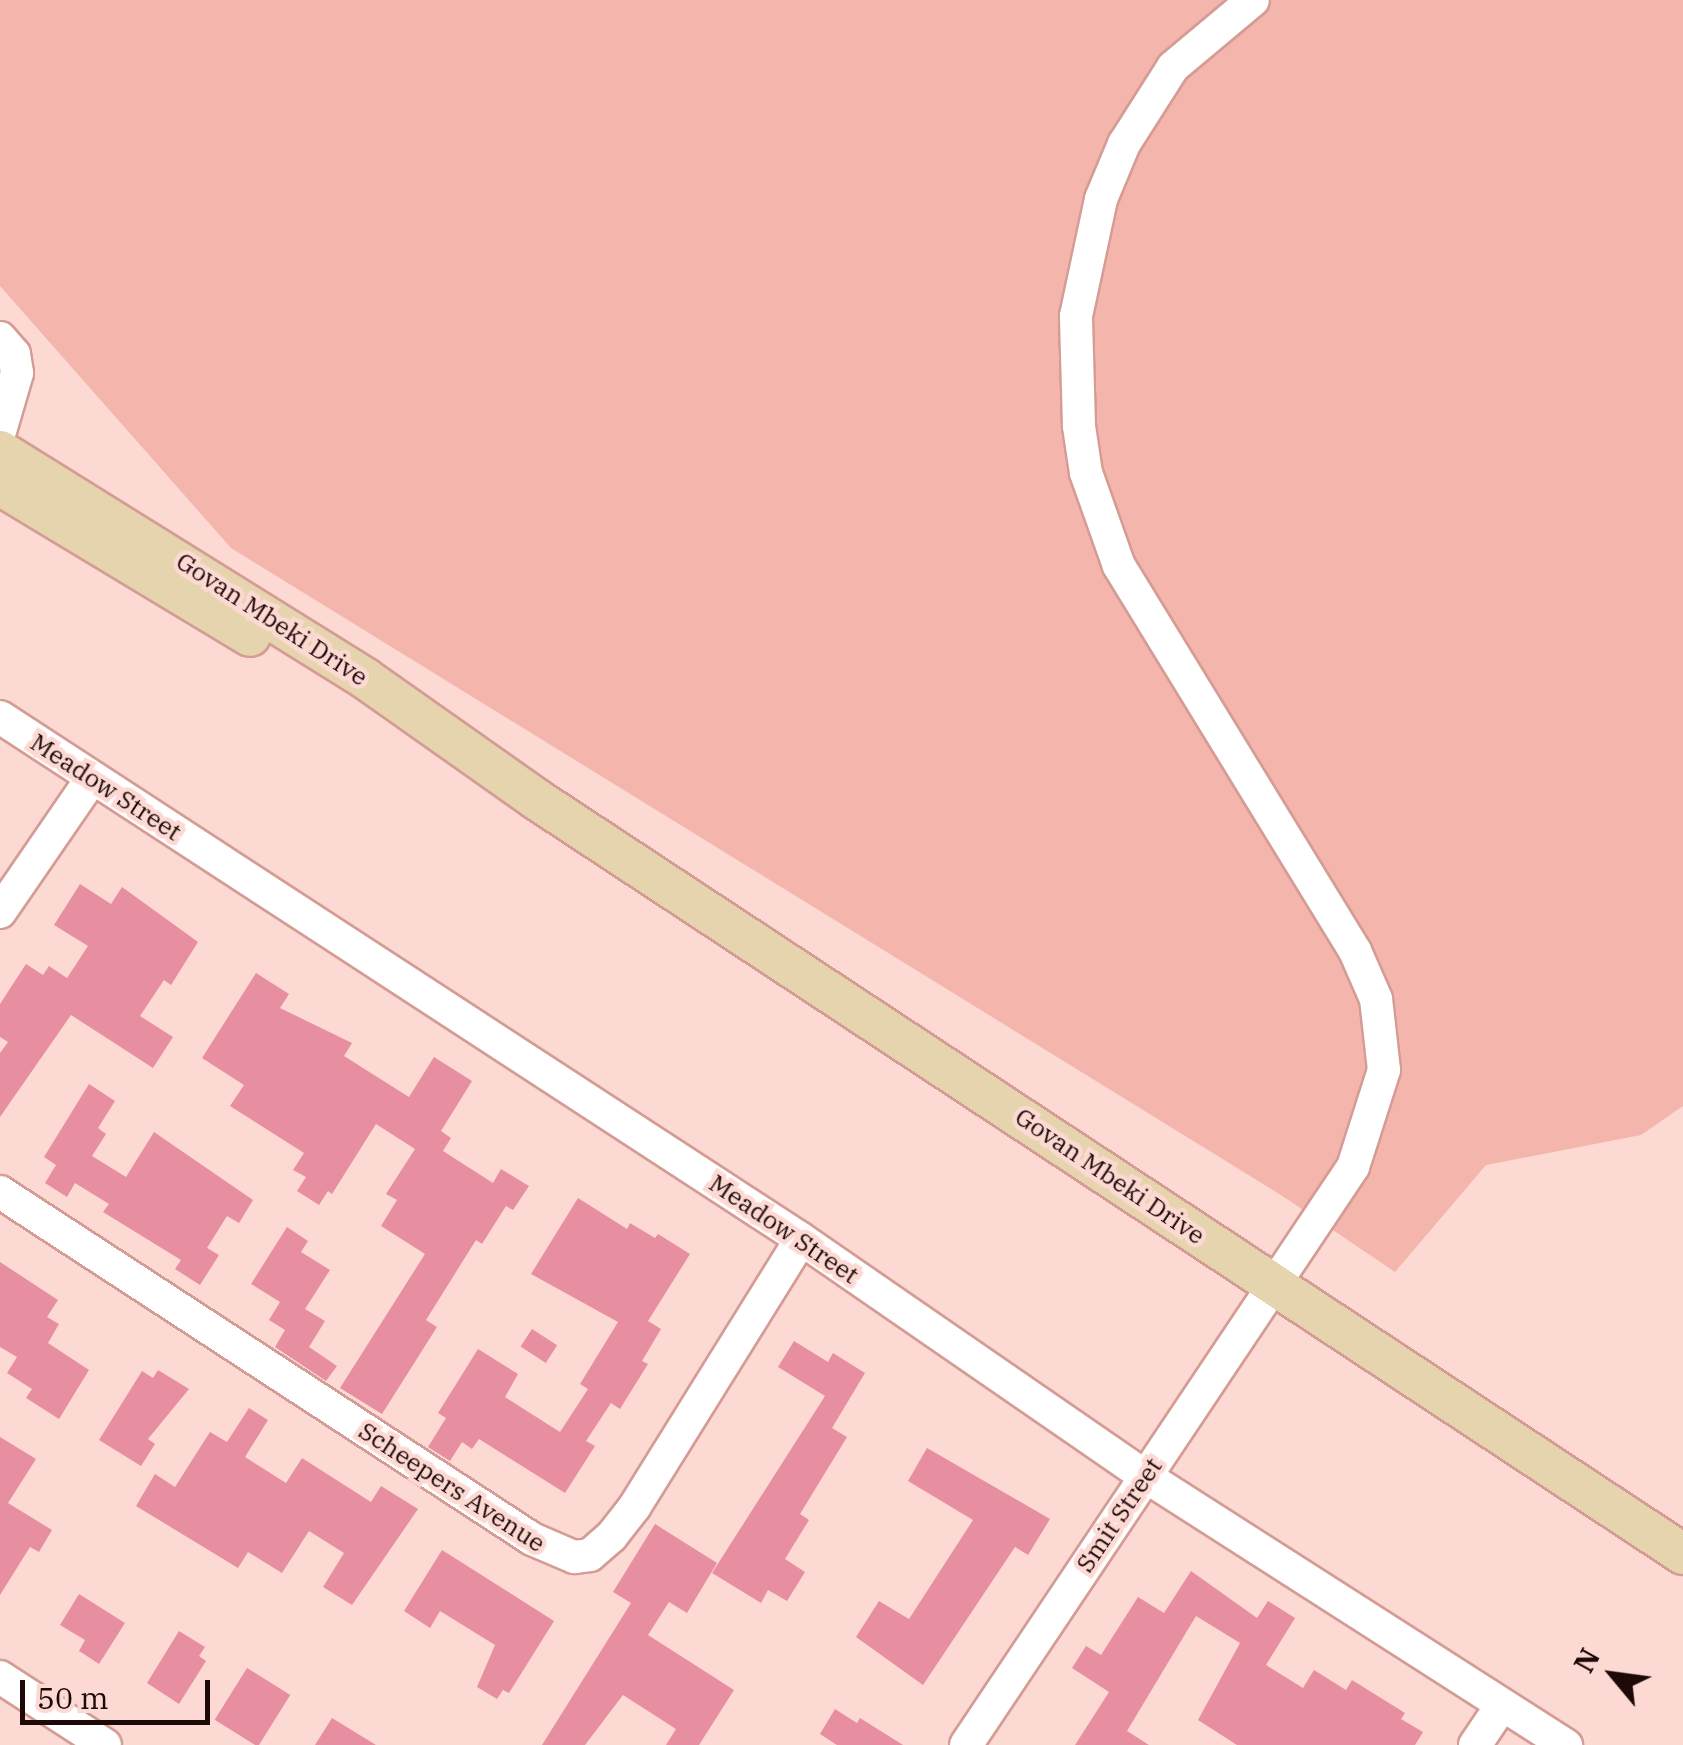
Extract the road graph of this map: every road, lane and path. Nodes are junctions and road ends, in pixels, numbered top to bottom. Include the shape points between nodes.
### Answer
1 (1254, 0) edge
2 (0, 338) edge
3 (0, 432) edge
4 (0, 451) edge
5 (0, 486) edge
6 (0, 717) edge
7 (92, 778) junction
8 (536, 798) junction
9 (0, 912) edge
10 (0, 1192) edge
11 (801, 1239) junction
12 (1271, 1284) junction
13 (1144, 1476) junction
14 (1683, 1554) edge
15 (0, 1677) edge
16 (1502, 1705) junction
17 (105, 1745) edge
18 (966, 1745) edge
19 (1475, 1745) edge
20 (1566, 1745) edge

1 - 12 street, Smit Street via 1173,67 1124,144 1088,250 1074,362 1086,473 1119,566 1330,904 1376,999 1384,1070 1366,1138
2 - 3 street via 14,354 17,373
4 - 8 main road, Govan Mbeki Drive via 198,570
5 - 8 main road, Govan Mbeki Drive via 453,759
6 - 7 street, Meadow Street
7 - 9 street
7 - 11 street, Meadow Street
8 - 12 main road, Govan Mbeki Drive
10 - 11 street, Scheepers Avenue via 532,1539 574,1557 590,1555 634,1506
11 - 13 street, Meadow Street
12 - 13 street, Smit Street
12 - 14 main road, Govan Mbeki Drive
13 - 16 street, Meadow Street
13 - 18 street, Smit Street
15 - 17 street
16 - 19 street
16 - 20 street, Meadow Street

